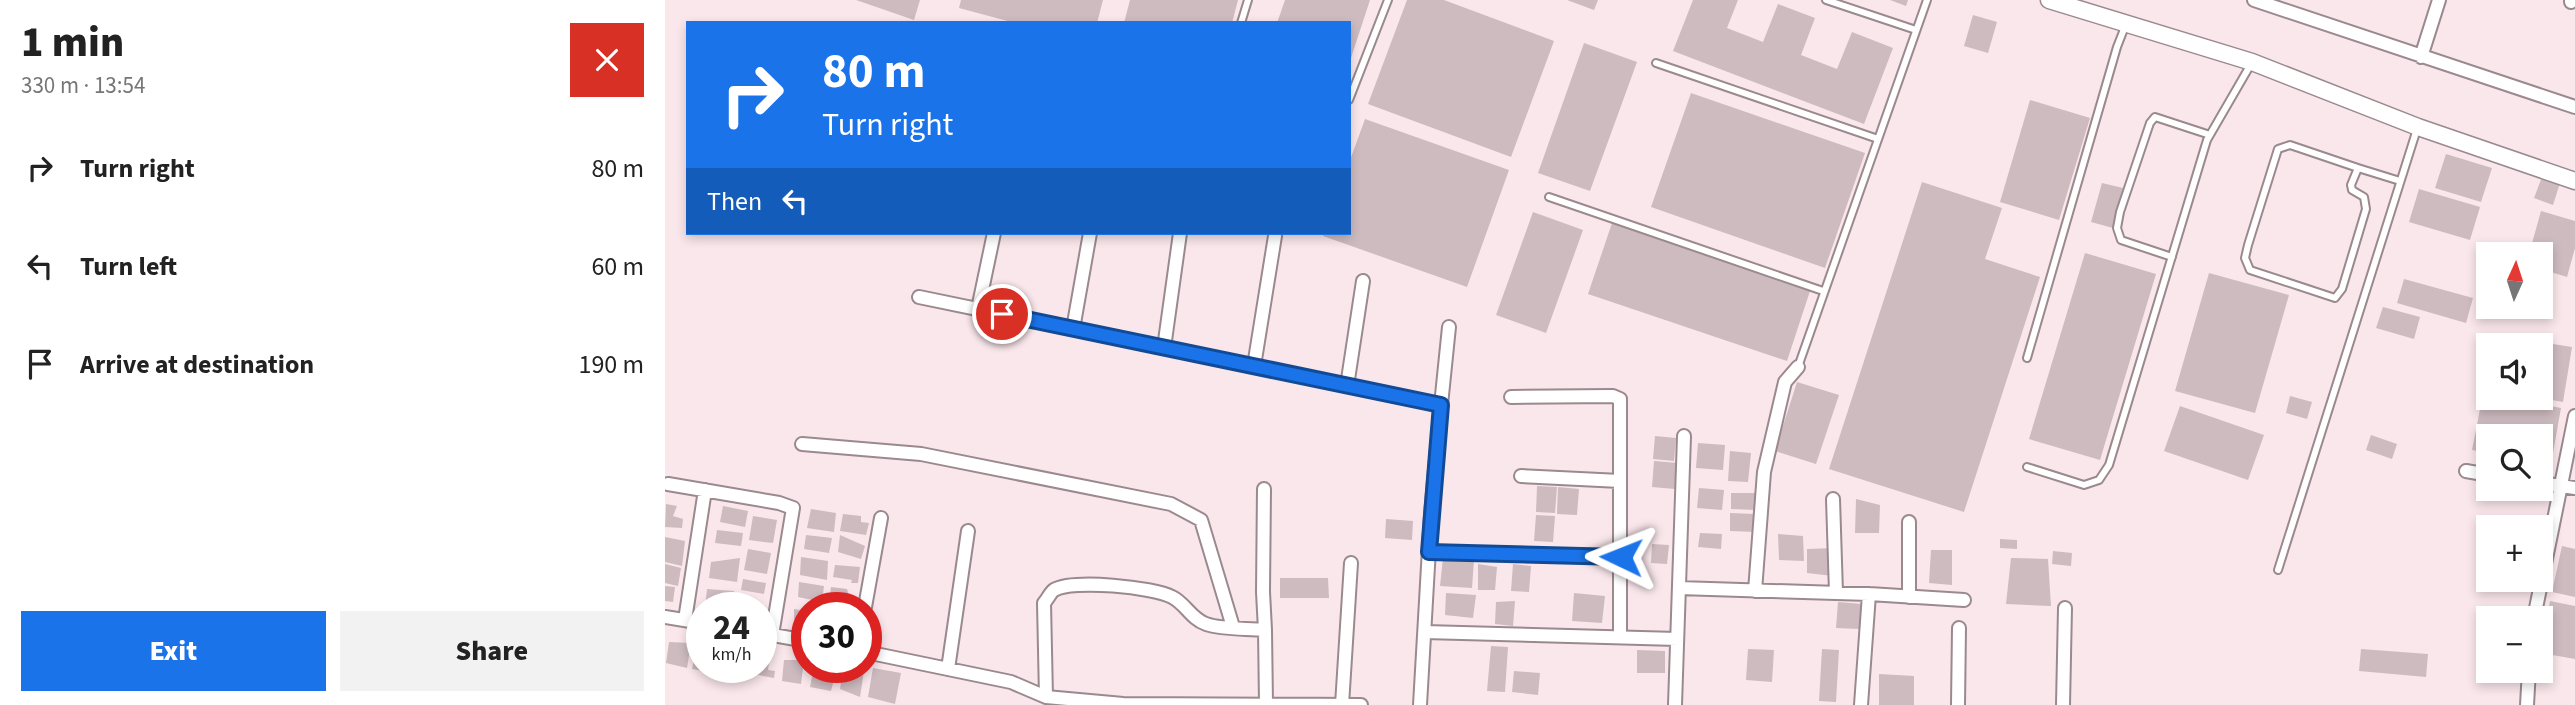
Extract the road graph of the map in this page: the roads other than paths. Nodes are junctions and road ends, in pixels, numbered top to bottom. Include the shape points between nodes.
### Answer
1 (1248, 0) edge
2 (1388, 0) edge
3 (1826, 0) edge
4 (1927, 0) edge
5 (2049, 0) edge
6 (2254, 0) edge
7 (2439, 0) edge
8 (2278, 4) edge
9 (1242, 21) edge
10 (2127, 22) junction
11 (1916, 30) junction
12 (2421, 57) junction
13 (2252, 62) junction
14 (1656, 63) dead end
15 (1351, 95) edge
16 (2575, 107) edge
17 (2418, 127) junction
18 (2210, 135) junction
19 (1878, 139) junction
20 (2358, 168) junction
21 (2400, 181) junction
22 (2575, 181) edge
23 (1549, 197) dead end
24 (994, 235) edge
25 (1090, 235) edge
26 (1180, 235) edge
27 (1275, 236) dead end
28 (2172, 257) junction
29 (1363, 281) dead end
30 (1823, 291) junction
31 (919, 297) dead end
32 (978, 309) junction
33 (1449, 327) dead end
34 (1073, 329) junction
35 (1164, 348) junction
36 (2027, 358) dead end
37 (1254, 366) junction
38 (1798, 367) joint
39 (1347, 386) junction
40 (1511, 397) dead end
41 (1441, 405) junction
42 (2575, 416) edge
43 (1684, 436) dead end
44 (802, 444) dead end
45 (2027, 467) dead end
46 (2466, 471) dead end
47 (2476, 473) edge
48 (1521, 476) dead end
49 (1620, 481) junction
50 (668, 484) dead end
51 (2553, 485) edge
52 (2561, 486) junction
53 (2575, 488) edge
54 (1263, 489) dead end
55 (705, 490) junction
56 (1833, 499) dead end
57 (881, 518) dead end
58 (1909, 522) dead end
59 (968, 531) dead end
60 (1429, 552) junction
61 (1621, 557) junction
62 (1351, 563) dead end
63 (2278, 570) dead end
64 (1679, 588) junction
65 (1755, 591) junction
66 (776, 592) edge
67 (868, 592) edge
68 (1836, 593) junction
69 (1869, 594) junction
70 (1909, 597) junction
71 (1964, 600) dead end
72 (2536, 606) edge
73 (2065, 608) dead end
74 (665, 617) edge
75 (685, 620) joint
76 (1233, 627) junction
77 (1959, 628) dead end
78 (1265, 630) junction
79 (1425, 632) junction
80 (1620, 636) junction
81 (1677, 639) junction
82 (882, 655) edge
83 (948, 669) junction
84 (2529, 683) edge
85 (1046, 696) junction
86 (1266, 704) edge
87 (1342, 704) edge
88 (1361, 705) edge
89 (1420, 705) edge
90 (1675, 705) edge
91 (1861, 705) edge
92 (1958, 705) edge
93 (2063, 705) edge
94 (2528, 705) edge

1 - 9 lane
2 - 15 lane
3 - 11 lane
4 - 11 lane
5 - 10 street
6 - 8 street
7 - 12 street
8 - 12 street
10 - 13 street
10 - 36 lane
11 - 19 lane
12 - 16 street
13 - 17 street
13 - 18 lane
14 - 19 lane
17 - 21 lane
17 - 22 street
18 - 28 lane
18 - 28 lane via 2155,117 2120,212 2117,228 2121,240
19 - 30 lane
20 - 20 lane via 2351,185 2364,198 2366,209 2342,289 2335,298 2250,270 2245,258 2278,149 2290,145
20 - 21 lane
21 - 63 lane
23 - 30 lane
24 - 32 street
25 - 34 street
26 - 35 street
27 - 37 street
28 - 45 lane via 2105,472 2099,480 2084,485
29 - 39 street
30 - 38 lane
31 - 32 street
32 - 34 street
33 - 41 street
34 - 35 street
35 - 37 street
37 - 39 street
38 - 65 street via 1785,382 1764,472
39 - 41 street
40 - 49 street via 1620,399
41 - 60 street
42 - 52 street
43 - 64 street
44 - 76 street via 921,454 1188,511 1201,520
46 - 47 street
48 - 49 street
49 - 61 street
50 - 55 street
51 - 52 street
52 - 53 street
52 - 72 street
54 - 78 street
55 - 66 street via 793,508
55 - 75 street
56 - 68 street
57 - 67 street
58 - 70 street
59 - 83 street
60 - 61 street
60 - 79 street
61 - 80 street
62 - 87 street
64 - 65 street
64 - 81 street
65 - 68 street
68 - 69 street
69 - 70 street
69 - 91 street
70 - 71 street
73 - 93 street
74 - 75 street
76 - 78 street
76 - 85 street via 1198,621 1174,597 1152,591 1085,585 1053,591 1044,603
77 - 92 street
78 - 86 street
79 - 80 street
79 - 89 street
80 - 81 street
81 - 90 street
82 - 83 street
83 - 85 street via 1011,682
84 - 94 street
85 - 86 street via 1123,704
86 - 87 street
87 - 88 street

